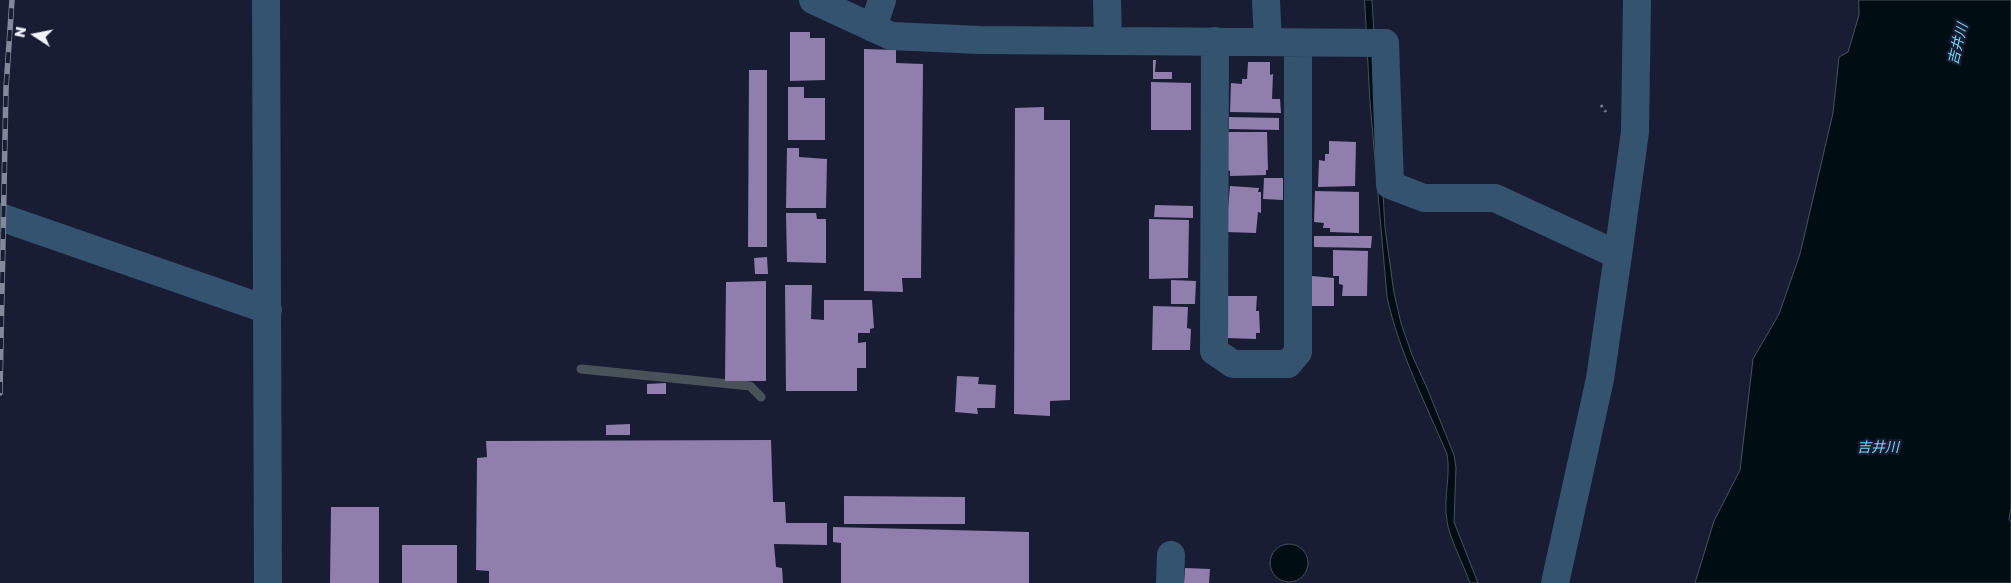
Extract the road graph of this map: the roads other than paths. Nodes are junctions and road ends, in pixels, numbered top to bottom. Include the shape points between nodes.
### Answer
1 (266, 0) edge
2 (813, 0) edge
3 (882, 0) edge
4 (1107, 0) edge
5 (1266, 0) edge
6 (1637, 0) edge
7 (874, 28) junction
8 (1108, 40) junction
9 (1215, 41) junction
10 (1268, 42) junction
11 (1298, 42) junction
12 (0, 216) edge
13 (1618, 255) junction
14 (268, 310) junction
15 (1171, 555) dead end
16 (268, 583) edge
17 (1170, 583) edge
18 (1556, 583) edge

1 - 14 street
2 - 7 street
3 - 7 street
4 - 8 street
5 - 10 street
6 - 13 street via 1635,132
7 - 8 street via 890,36
8 - 9 street
9 - 10 street
9 - 11 street via 1214,351 1233,364 1288,364 1298,352
10 - 11 street
11 - 13 street via 1385,43 1390,185 1424,198 1495,198
12 - 14 street
13 - 18 street via 1600,379
14 - 16 street
15 - 17 street

